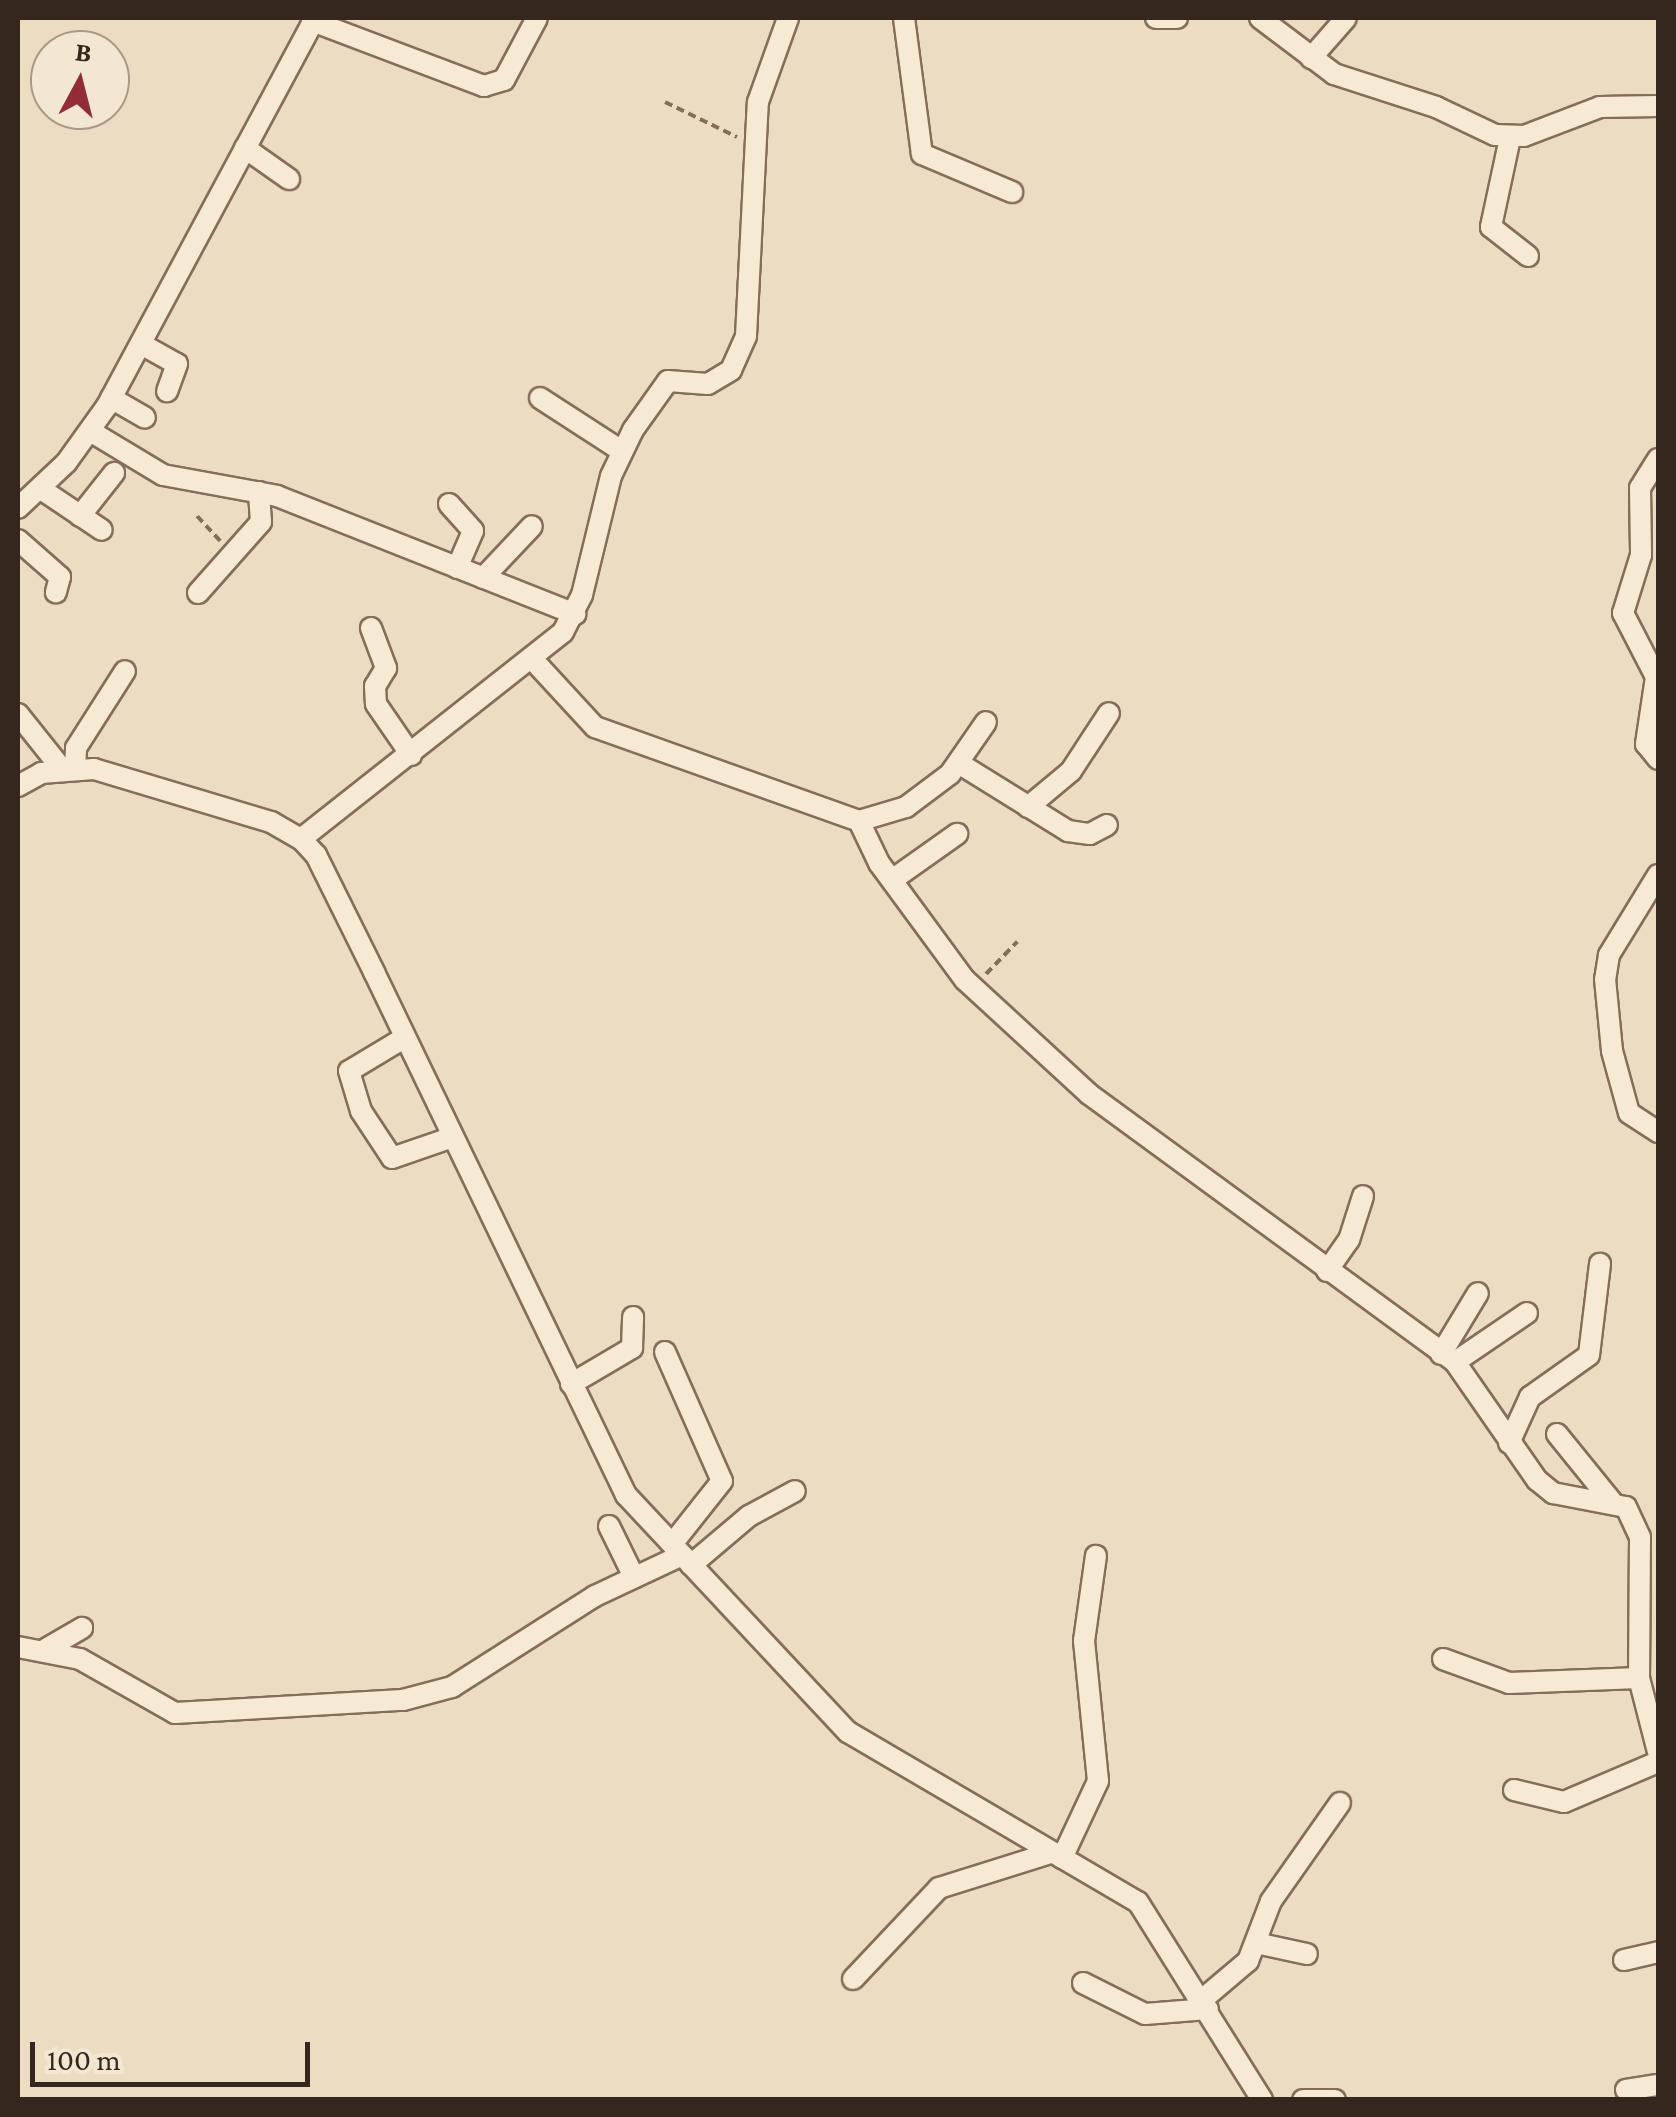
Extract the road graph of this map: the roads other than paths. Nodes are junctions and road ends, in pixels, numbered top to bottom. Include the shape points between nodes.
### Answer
1 (537, 18) edge
2 (788, 18) edge
3 (904, 18) edge
4 (1156, 18) edge
5 (1177, 18) edge
6 (1260, 18) edge
7 (1346, 18) edge
8 (314, 19) edge
9 (1311, 58) junction
10 (1653, 106) edge
11 (1658, 126) edge
12 (1510, 138) junction
13 (245, 148) junction
14 (289, 179) dead end
15 (1012, 192) dead end
16 (1528, 256) dead end
17 (140, 344) junction
18 (167, 391) dead end
19 (111, 398) junction
20 (540, 398) dead end
21 (145, 418) dead end
22 (90, 432) junction
23 (620, 450) junction
24 (1658, 460) edge
25 (114, 473) dead end
26 (41, 489) junction
27 (259, 492) junction
28 (448, 504) dead end
29 (18, 508) edge
30 (80, 516) junction
31 (532, 526) dead end
32 (102, 530) dead end
33 (18, 540) edge
34 (456, 568) junction
35 (484, 578) junction
36 (56, 592) dead end
37 (198, 593) dead end
38 (575, 614) junction
39 (371, 628) dead end
40 (534, 661) junction
41 (125, 671) dead end
42 (1109, 713) dead end
43 (18, 714) edge
44 (986, 722) dead end
45 (411, 754) junction
46 (1658, 759) edge
47 (960, 764) junction
48 (69, 768) junction
49 (18, 786) edge
50 (1028, 806) junction
51 (859, 820) junction
52 (1107, 825) dead end
53 (957, 834) dead end
54 (301, 839) junction
55 (1658, 875) edge
56 (892, 880) junction
57 (404, 1038) junction
58 (1658, 1132) edge
59 (450, 1138) junction
60 (1362, 1196) dead end
61 (1600, 1264) dead end
62 (1326, 1271) junction
63 (1478, 1294) dead end
64 (1528, 1313) dead end
65 (633, 1318) dead end
66 (665, 1352) dead end
67 (1448, 1358) junction
68 (570, 1384) junction
69 (1557, 1434) dead end
70 (1509, 1443) junction
71 (795, 1490) dead end
72 (1612, 1502) junction
73 (609, 1526) dead end
74 (682, 1555) junction
75 (1096, 1556) dead end
76 (634, 1577) junction
77 (1651, 1602) edge
78 (82, 1628) dead end
79 (18, 1647) edge
80 (46, 1648) junction
81 (1443, 1660) dead end
82 (1639, 1678) junction
83 (1657, 1745) edge
84 (1658, 1762) edge
85 (1514, 1790) dead end
86 (1340, 1803) dead end
87 (1056, 1856) junction
88 (1256, 1943) junction
89 (1658, 1952) edge
90 (1307, 1954) dead end
91 (1624, 1960) dead end
92 (853, 1979) dead end
93 (1082, 1983) dead end
94 (1205, 2004) junction
95 (1658, 2085) edge
96 (1626, 2090) dead end
97 (1262, 2100) edge
98 (1304, 2100) edge
99 (1335, 2100) edge

1 - 8 street via 504,80 484,86
2 - 23 street via 761,86 744,348 720,379 668,382
3 - 15 street via 922,154
4 - 5 street
6 - 9 street
7 - 9 street
8 - 13 street
9 - 12 street via 1344,79
10 - 11 street
10 - 12 street via 1600,107
12 - 16 street via 1491,227
13 - 14 street
13 - 17 street
17 - 18 street via 177,364
17 - 19 street
19 - 21 street
19 - 22 street
20 - 23 street
22 - 26 street
22 - 27 street via 179,480
23 - 38 street
24 - 46 street via 1640,488 1641,555 1623,613 1656,677 1646,744
25 - 30 street
26 - 29 street
26 - 30 street
27 - 34 street
27 - 37 street via 261,522
28 - 34 street via 474,531
30 - 32 street
31 - 35 street
33 - 36 street via 60,578
34 - 35 street
35 - 38 street
38 - 40 street
39 - 45 street via 386,668 375,686 376,704
40 - 45 street
40 - 51 street via 594,727
41 - 48 street
42 - 50 street via 1070,771
43 - 48 street
44 - 47 street
45 - 54 street
47 - 50 street
47 - 51 street via 906,808
48 - 49 street
48 - 54 street via 271,822
50 - 52 street via 1080,835
51 - 56 street
53 - 56 street
54 - 57 street via 316,855
55 - 58 street via 1609,955 1605,979 1612,1051 1629,1113
56 - 62 street via 969,984 1101,1104
57 - 59 street
57 - 59 street via 349,1072 361,1110 392,1158
59 - 68 street
60 - 62 street via 1348,1240
61 - 70 street via 1589,1355 1530,1397
62 - 67 street
63 - 67 street
64 - 67 street
65 - 68 street via 632,1348
66 - 74 street via 722,1481
67 - 70 street
68 - 74 street via 614,1476
69 - 72 street
70 - 72 street via 1554,1493
71 - 74 street
72 - 77 street via 1636,1520
73 - 76 street
74 - 76 street
74 - 87 street via 848,1732
75 - 87 street via 1084,1641 1098,1781
76 - 80 street via 452,1688 403,1700 175,1713 80,1659
77 - 82 street
78 - 80 street
79 - 80 street
81 - 82 street via 1509,1683
82 - 83 street
84 - 85 street via 1564,1802
86 - 88 street via 1271,1901
87 - 92 street via 939,1888
87 - 94 street via 1138,1902
88 - 90 street
88 - 94 street
89 - 91 street
93 - 94 street via 1145,2014
94 - 97 street
95 - 96 street
98 - 99 street

